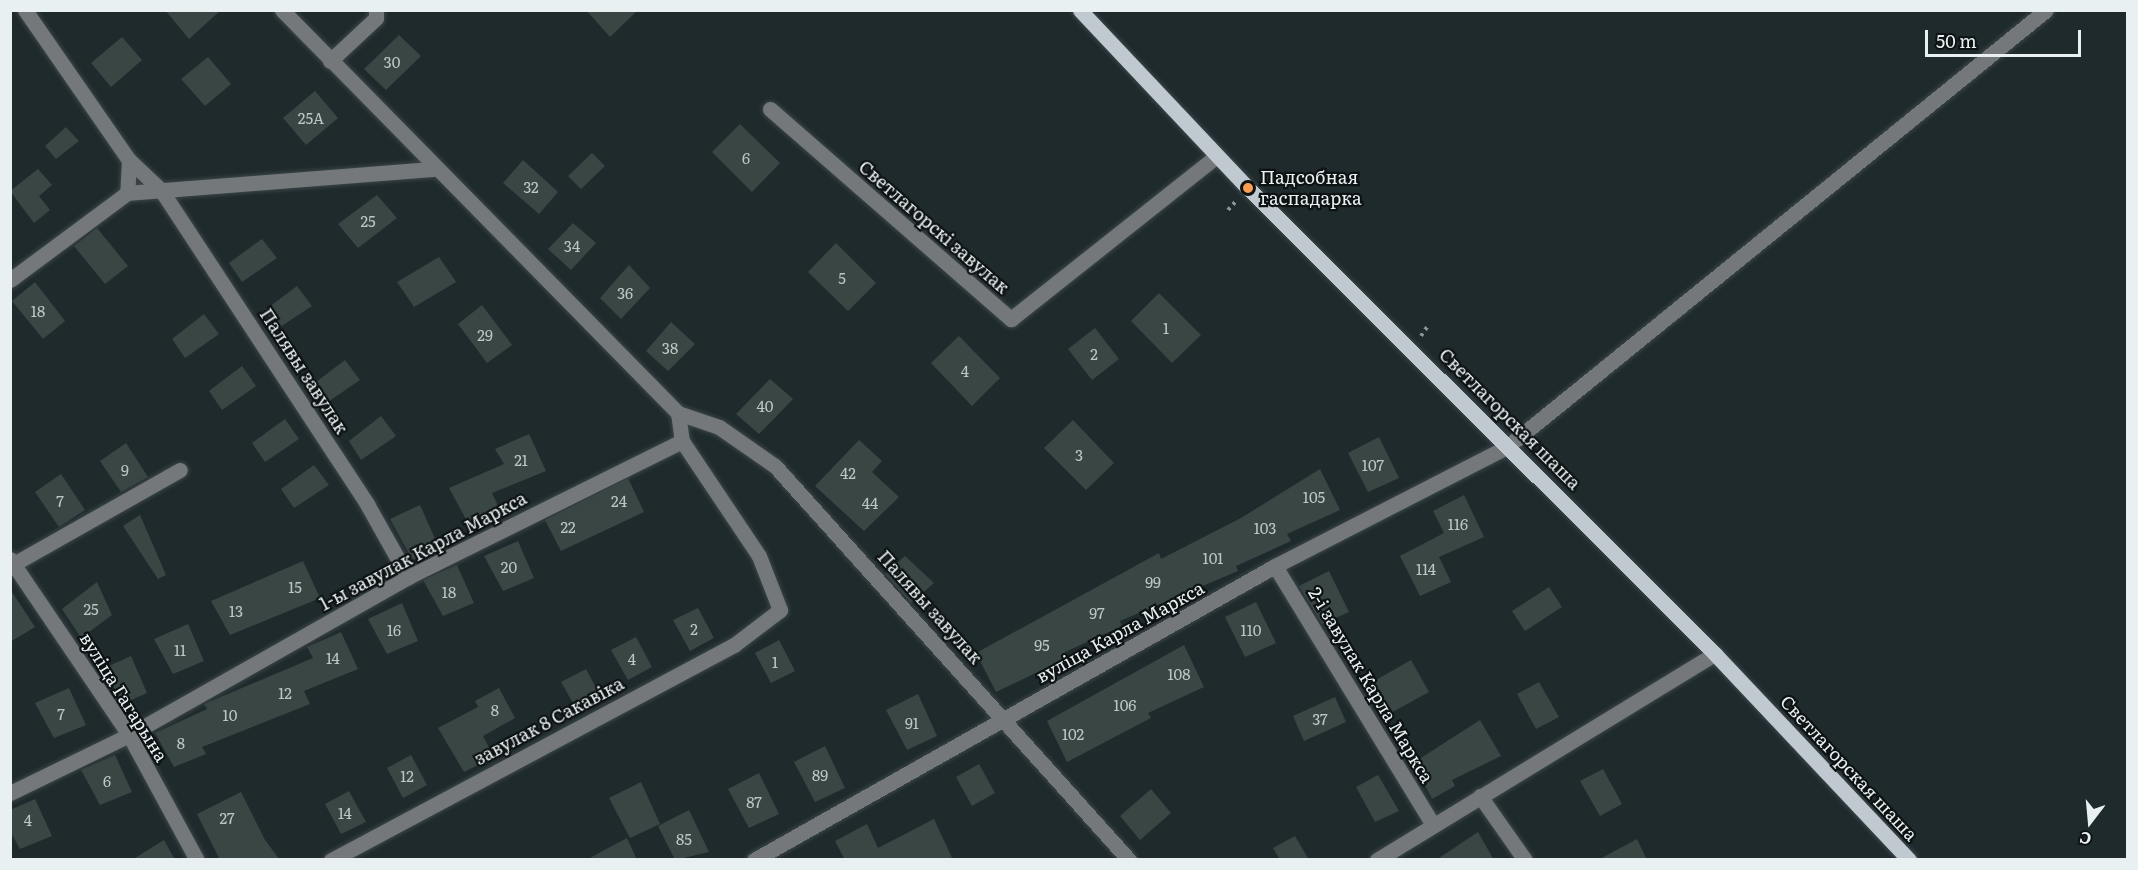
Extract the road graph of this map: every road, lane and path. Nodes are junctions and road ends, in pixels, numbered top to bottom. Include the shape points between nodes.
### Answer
1 (25, 10) edge
2 (282, 10) edge
3 (376, 10) edge
4 (1080, 10) edge
5 (2046, 10) edge
6 (330, 61) junction
7 (770, 110) dead end
8 (1217, 156) junction
9 (129, 160) junction
10 (434, 169) junction
11 (161, 190) junction
12 (128, 193) junction
13 (10, 280) edge
14 (678, 412) junction
15 (682, 441) junction
16 (1508, 446) junction
17 (180, 470) dead end
18 (12, 563) edge
19 (1275, 567) junction
20 (408, 577) junction
21 (1715, 654) junction
22 (1005, 718) junction
23 (129, 735) junction
24 (10, 793) edge
25 (1480, 796) junction
26 (1433, 825) junction
27 (197, 860) edge
28 (330, 860) edge
29 (754, 860) edge
30 (1128, 860) edge
31 (1377, 860) edge
32 (1525, 860) edge
33 (1909, 860) edge

1 - 9 street, Палявы завулак
2 - 6 street, Палявы завулак
3 - 6 street via 375,18
4 - 8 main road, Светлагорская шаша
5 - 16 street, вуліца Карла Маркса
6 - 10 street, Палявы завулак
7 - 8 street, Светлагорскі завулак via 1011,319
8 - 16 main road, Светлагорская шаша
9 - 11 street, Палявы завулак
9 - 12 street
10 - 11 street
10 - 14 street, Палявы завулак
11 - 12 street
11 - 20 street, Палявы завулак via 367,504
12 - 13 street
14 - 15 street
14 - 22 street, Палявы завулак via 719,427 775,466
15 - 20 street, 1-ы завулак Карла Маркса
15 - 28 street, завулак 8 Сакавіка via 759,556 780,610 734,645
16 - 19 street, вуліца Карла Маркса
16 - 21 main road, Светлагорская шаша
17 - 18 street
18 - 23 street, вуліца Гагарына
19 - 22 street, вуліца Карла Маркса
19 - 26 street, 2-і завулак Карла Маркса
20 - 23 street, 1-ы завулак Карла Маркса
21 - 25 street
21 - 33 main road, Светлагорская шаша
22 - 29 street, вуліца Карла Маркса
22 - 30 street, Палявы завулак
23 - 24 street, 1-ы завулак Карла Маркса
23 - 27 street, вуліца Гагарына
25 - 26 street
25 - 32 street
26 - 31 street

